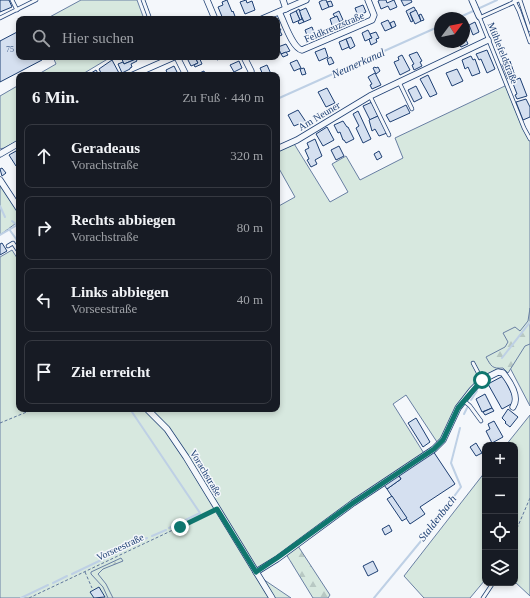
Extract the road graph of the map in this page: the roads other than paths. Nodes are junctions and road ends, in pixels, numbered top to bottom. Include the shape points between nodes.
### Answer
1 (12, 0) edge
2 (36, 0) edge
3 (143, 0) edge
4 (208, 0) edge
5 (283, 0) edge
6 (306, 0) edge
7 (368, 0) edge
8 (519, 0) edge
9 (514, 1) junction
10 (473, 2) edge
11 (286, 9) junction
12 (17, 10) junction
13 (280, 12) junction
14 (149, 16) edge
15 (214, 16) edge
16 (270, 16) edge
17 (479, 17) junction
18 (0, 18) edge
19 (530, 30) edge
20 (488, 40) junction
21 (530, 42) edge
22 (164, 60) edge
23 (178, 60) edge
24 (246, 60) edge
25 (251, 71) dead end
26 (139, 72) edge
27 (184, 72) edge
28 (399, 82) junction
29 (370, 96) junction
30 (412, 109) dead end
31 (389, 135) dead end
32 (530, 139) edge
33 (16, 145) edge
34 (280, 148) edge
35 (0, 154) edge
36 (0, 180) edge
37 (16, 204) edge
38 (8, 246) dead end
39 (16, 248) edge
40 (473, 363) dead end
41 (482, 380) junction
42 (463, 400) junction
43 (513, 407) dead end
44 (151, 412) edge
45 (481, 421) dead end
46 (256, 572) junction
47 (490, 586) edge
48 (272, 598) edge
49 (483, 598) edge

1 - 12 lane
2 - 12 lane
3 - 14 lane
4 - 15 street
5 - 11 street
6 - 11 street
7 - 13 street, Feldkreuzstraße via 374,16 372,20 302,50 294,44
8 - 9 lane, Mühlefeldstraße
8 - 19 lane, Mühlefeldstraße
9 - 17 lane, Mühlefeldstraße
9 - 21 lane
10 - 17 street, Mühlefeldstraße
11 - 13 street
12 - 18 lane
13 - 16 street
17 - 20 lane, Mühlefeldstraße
20 - 28 street, Am Neuner
20 - 32 lane, Mühlefeldstraße
22 - 26 street
23 - 27 street
24 - 25 street
28 - 29 street, Am Neuner
28 - 30 lane
29 - 31 lane
29 - 34 street, Am Neuner
33 - 35 street
36 - 37 street
38 - 39 lane via 13,243
40 - 41 lane
41 - 42 street
41 - 43 street via 498,372 503,373 515,395
42 - 45 lane
42 - 46 street via 443,440 434,449
44 - 46 street, Vorachstraße via 176,441
46 - 48 street, Vorachstraße
47 - 49 lane

